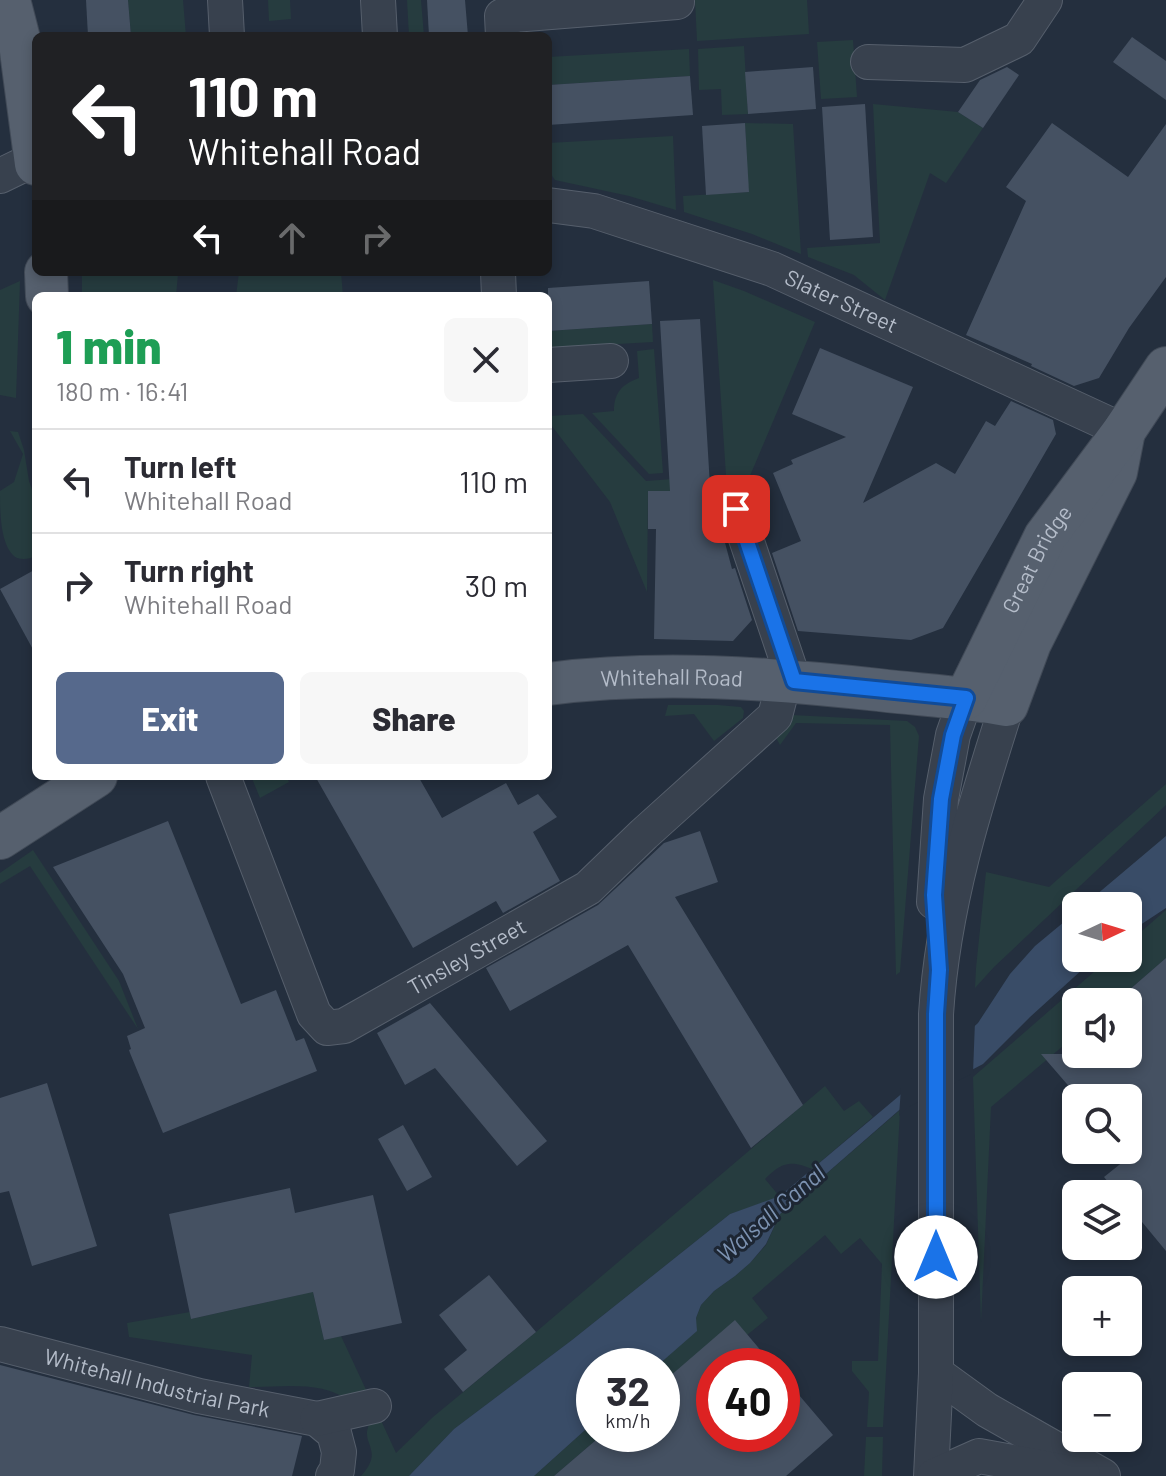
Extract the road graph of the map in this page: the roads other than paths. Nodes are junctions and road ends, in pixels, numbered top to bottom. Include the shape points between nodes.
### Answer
1 (9, 0) edge
2 (225, 0) edge
3 (378, 0) edge
4 (1045, 0) edge
5 (677, 2) edge
6 (227, 32) edge
7 (380, 32) edge
8 (503, 32) edge
9 (868, 62) dead end
10 (32, 132) edge
11 (32, 163) edge
12 (0, 176) edge
13 (552, 206) edge
14 (611, 361) dead end
15 (552, 365) edge
16 (1166, 368) edge
17 (1124, 431) junction
18 (736, 509) dead end
19 (789, 681) junction
20 (552, 684) edge
21 (986, 701) junction
22 (90, 780) edge
23 (225, 780) edge
24 (0, 838) edge
25 (0, 1344) edge
26 (936, 1373) junction
27 (374, 1406) dead end
28 (317, 1419) junction
29 (333, 1476) edge
30 (932, 1476) edge
31 (1088, 1476) edge
32 (1103, 1476) edge

1 - 10 main road
2 - 6 street
3 - 7 street
4 - 9 street via 1019,39 965,65
5 - 8 street via 502,16
11 - 12 street
13 - 17 street, Slater Street via 594,211 772,269
14 - 15 street
16 - 17 main road, Great Bridge
17 - 21 main road, Great Bridge via 1116,472 1030,643
17 - 21 main road, Great Bridge via 1045,537
18 - 19 street
19 - 20 main road, Whitehall Road via 646,676
19 - 21 main road, Whitehall Road
19 - 23 street, Tinsley Street via 775,716 588,888 344,1026 327,1028 314,1014
21 - 26 street via 953,735 941,799 934,895 939,970
22 - 24 main road
25 - 28 street, Whitehall Industrial Park via 199,1396
26 - 30 street
26 - 32 street via 987,1410
27 - 28 street, Whitehall Industrial Park
28 - 29 street via 334,1433 339,1452
30 - 31 street via 979,1456

